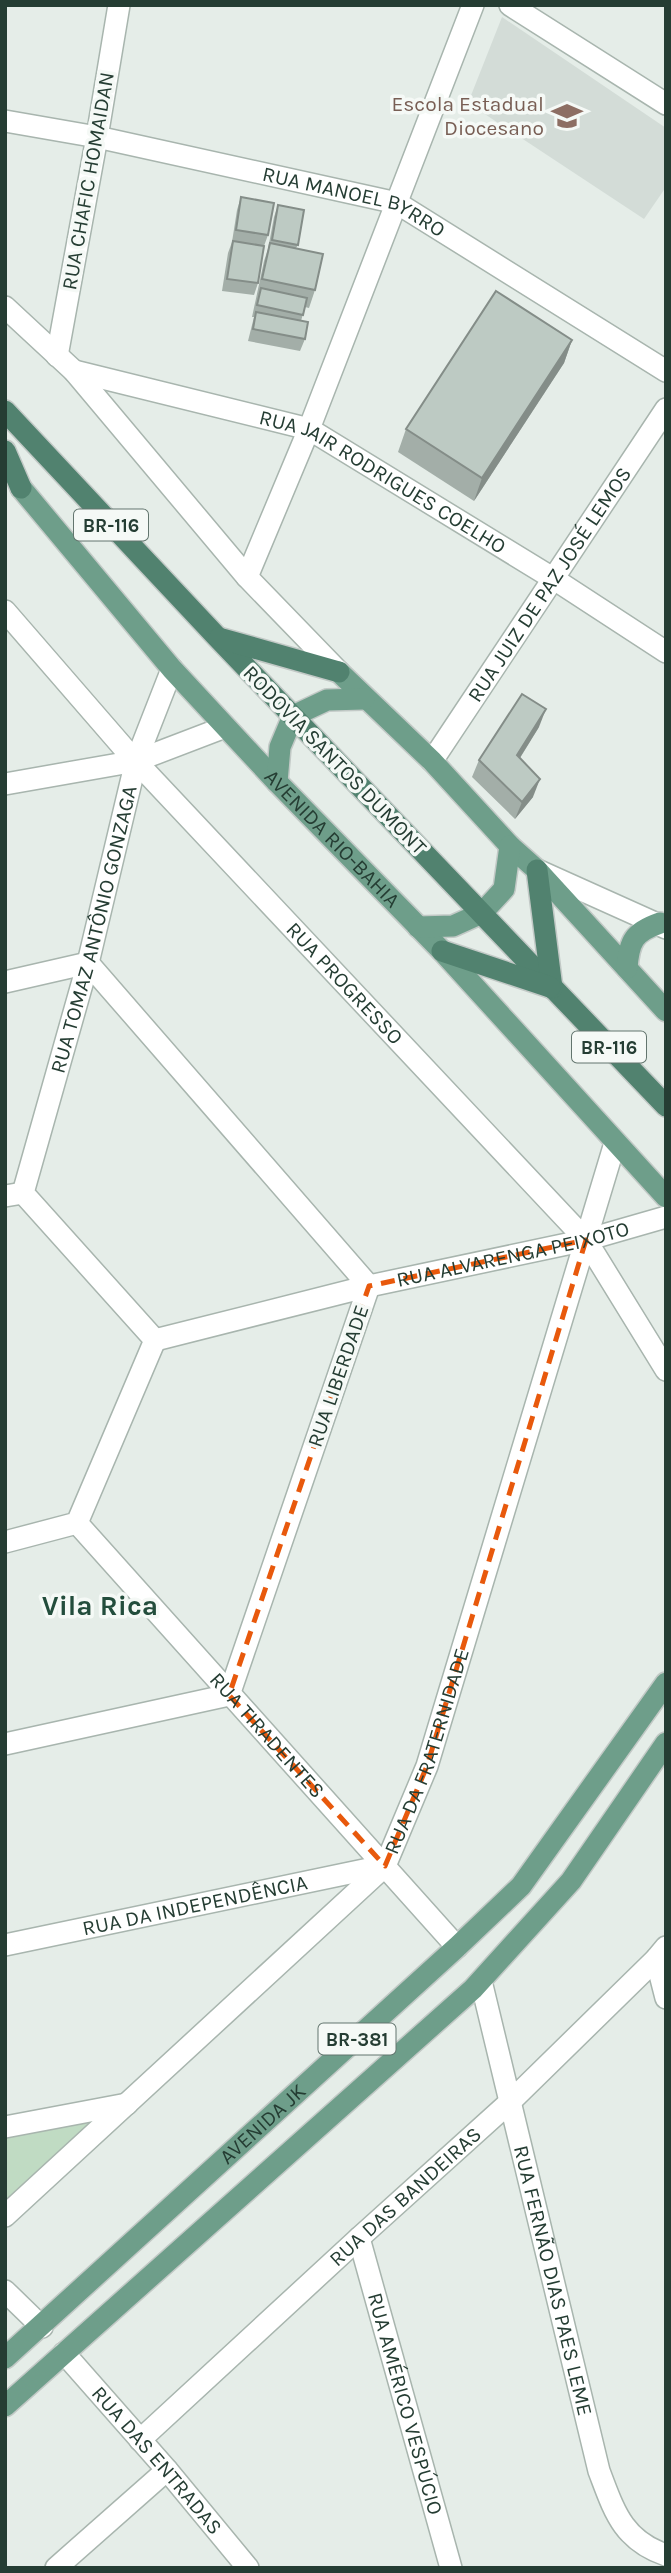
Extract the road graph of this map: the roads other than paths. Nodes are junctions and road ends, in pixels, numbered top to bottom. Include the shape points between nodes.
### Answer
1 (119, 5) edge
2 (473, 5) edge
3 (510, 5) edge
4 (666, 104) edge
5 (5, 121) edge
6 (97, 137) junction
7 (397, 203) junction
8 (5, 307) edge
9 (57, 356) junction
10 (74, 371) junction
11 (666, 371) edge
12 (666, 409) edge
13 (5, 411) edge
14 (309, 429) junction
15 (5, 452) edge
16 (13, 482) edge
17 (247, 577) junction
18 (554, 579) junction
19 (5, 611) edge
20 (217, 637) junction
21 (666, 652) edge
22 (172, 669) junction
23 (339, 672) junction
24 (364, 699) junction
25 (293, 716) junction
26 (225, 727) junction
27 (136, 761) junction
28 (432, 761) junction
29 (277, 782) junction
30 (5, 784) edge
31 (510, 846) junction
32 (537, 870) junction
33 (482, 913) junction
34 (663, 925) edge
35 (418, 927) junction
36 (442, 951) junction
37 (88, 963) junction
38 (627, 968) junction
39 (5, 982) edge
40 (552, 988) junction
41 (666, 1010) edge
42 (666, 1106) edge
43 (615, 1143) junction
44 (14, 1194) edge
45 (666, 1197) edge
46 (666, 1217) edge
47 (586, 1240) junction
48 (369, 1286) junction
49 (155, 1340) junction
50 (666, 1370) edge
51 (77, 1523) junction
52 (5, 1542) edge
53 (666, 1683) edge
54 (229, 1695) junction
55 (666, 1743) edge
56 (5, 1744) edge
57 (385, 1866) junction
58 (5, 1945) edge
59 (457, 1947) junction
60 (661, 1953) edge
61 (481, 1981) junction
62 (666, 1998) edge
63 (511, 2101) junction
64 (127, 2104) junction
65 (5, 2127) edge
66 (5, 2216) edge
67 (359, 2238) junction
68 (5, 2291) edge
69 (42, 2327) junction
70 (64, 2353) junction
71 (5, 2358) edge
72 (5, 2406) edge
73 (140, 2440) junction
74 (167, 2470) junction
75 (666, 2555) edge
76 (56, 2568) edge
77 (248, 2568) edge
78 (452, 2568) edge

1 - 6 street, RUA CHAFIC HOMAIDAN
2 - 7 street
3 - 4 street
5 - 6 street, RUA MANOEL BYRRO
6 - 7 street, RUA MANOEL BYRRO
6 - 9 street, RUA CHAFIC HOMAIDAN
7 - 11 street, RUA MANOEL BYRRO
7 - 14 street
8 - 9 street
9 - 10 street
10 - 14 street, RUA JAIR RODRIGUES COELHO
10 - 17 street
12 - 18 street, RUA JUIZ DE PAZ JOSÉ LEMOS
13 - 20 highway, RODOVIA SANTOS DUMONT / BR-116
14 - 17 street
14 - 18 street, RUA JAIR RODRIGUES COELHO
15 - 16 highway
16 - 22 main road, AVENIDA RIO-BAHIA
17 - 23 street
18 - 21 street, RUA JAIR RODRIGUES COELHO
18 - 28 street, RUA JUIZ DE PAZ JOSÉ LEMOS
19 - 27 street, RUA PROGRESSO
20 - 23 highway
20 - 25 highway, RODOVIA SANTOS DUMONT / BR-116
22 - 26 main road, AVENIDA RIO-BAHIA
22 - 27 street, RUA TOMAZ ANTÔNIO GONZAGA
23 - 24 main road
24 - 25 main road via 327,700
24 - 28 main road
25 - 29 main road via 280,747
25 - 33 highway, RODOVIA SANTOS DUMONT / BR-116
26 - 27 street
26 - 29 main road, AVENIDA RIO-BAHIA
27 - 30 street
27 - 37 street, RUA TOMAZ ANTÔNIO GONZAGA
27 - 47 street, RUA PROGRESSO
28 - 31 main road
29 - 35 main road, AVENIDA RIO-BAHIA
31 - 32 main road
31 - 33 main road via 504,889
32 - 34 street
32 - 38 main road
32 - 40 highway
33 - 35 main road via 453,926
33 - 40 highway, RODOVIA SANTOS DUMONT / BR-116
34 - 38 main road via 644,928 633,939
35 - 36 main road, AVENIDA RIO-BAHIA
36 - 40 highway
36 - 43 main road, AVENIDA RIO-BAHIA
37 - 39 street
37 - 44 street, RUA TOMAZ ANTÔNIO GONZAGA
37 - 48 street, RUA LIBERDADE
38 - 41 main road
40 - 42 highway, RODOVIA SANTOS DUMONT / BR-116
43 - 45 main road, AVENIDA RIO-BAHIA
43 - 47 street, RUA DA FRATERNIDADE
44 - 49 street
46 - 47 street, RUA ALVARENGA PEIXOTO
47 - 48 street, RUA ALVARENGA PEIXOTO
47 - 50 street, RUA PROGRESSO
47 - 57 street, RUA DA FRATERNIDADE via 427,1766
48 - 49 street, RUA ALVARENGA PEIXOTO
48 - 54 street, RUA LIBERDADE
49 - 51 street
51 - 52 street
51 - 54 street, RUA TIRADENTES
53 - 59 main road, AVENIDA JK / BR-381 via 521,1886
54 - 56 street
54 - 57 street, RUA TIRADENTES
55 - 61 main road, AVENIDA JK / BR-381 via 571,1881
57 - 58 street, RUA DA INDEPENDÊNCIA
57 - 59 street, RUA TIRADENTES
57 - 64 street, RUA DA FRATERNIDADE
59 - 69 main road, AVENIDA JK / BR-381
60 - 62 street
60 - 63 street, RUA DAS BANDEIRAS
61 - 63 street, RUA FERNÃO DIAS PAES LEME
61 - 70 main road, AVENIDA JK / BR-381
63 - 67 street, RUA DAS BANDEIRAS
63 - 75 street, RUA FERNÃO DIAS PAES LEME via 599,2471 618,2519 648,2549
64 - 65 street
64 - 66 street, RUA DA FRATERNIDADE
67 - 73 street, RUA DAS BANDEIRAS
67 - 78 street, RUA AMÉRICO VESPÚCIO
68 - 69 street
69 - 71 main road, AVENIDA JK / BR-381
70 - 72 main road, AVENIDA JK / BR-381
70 - 73 street, RUA DAS ENTRADAS
73 - 74 street, RUA DAS ENTRADAS
74 - 76 street
74 - 77 street, RUA DAS ENTRADAS

